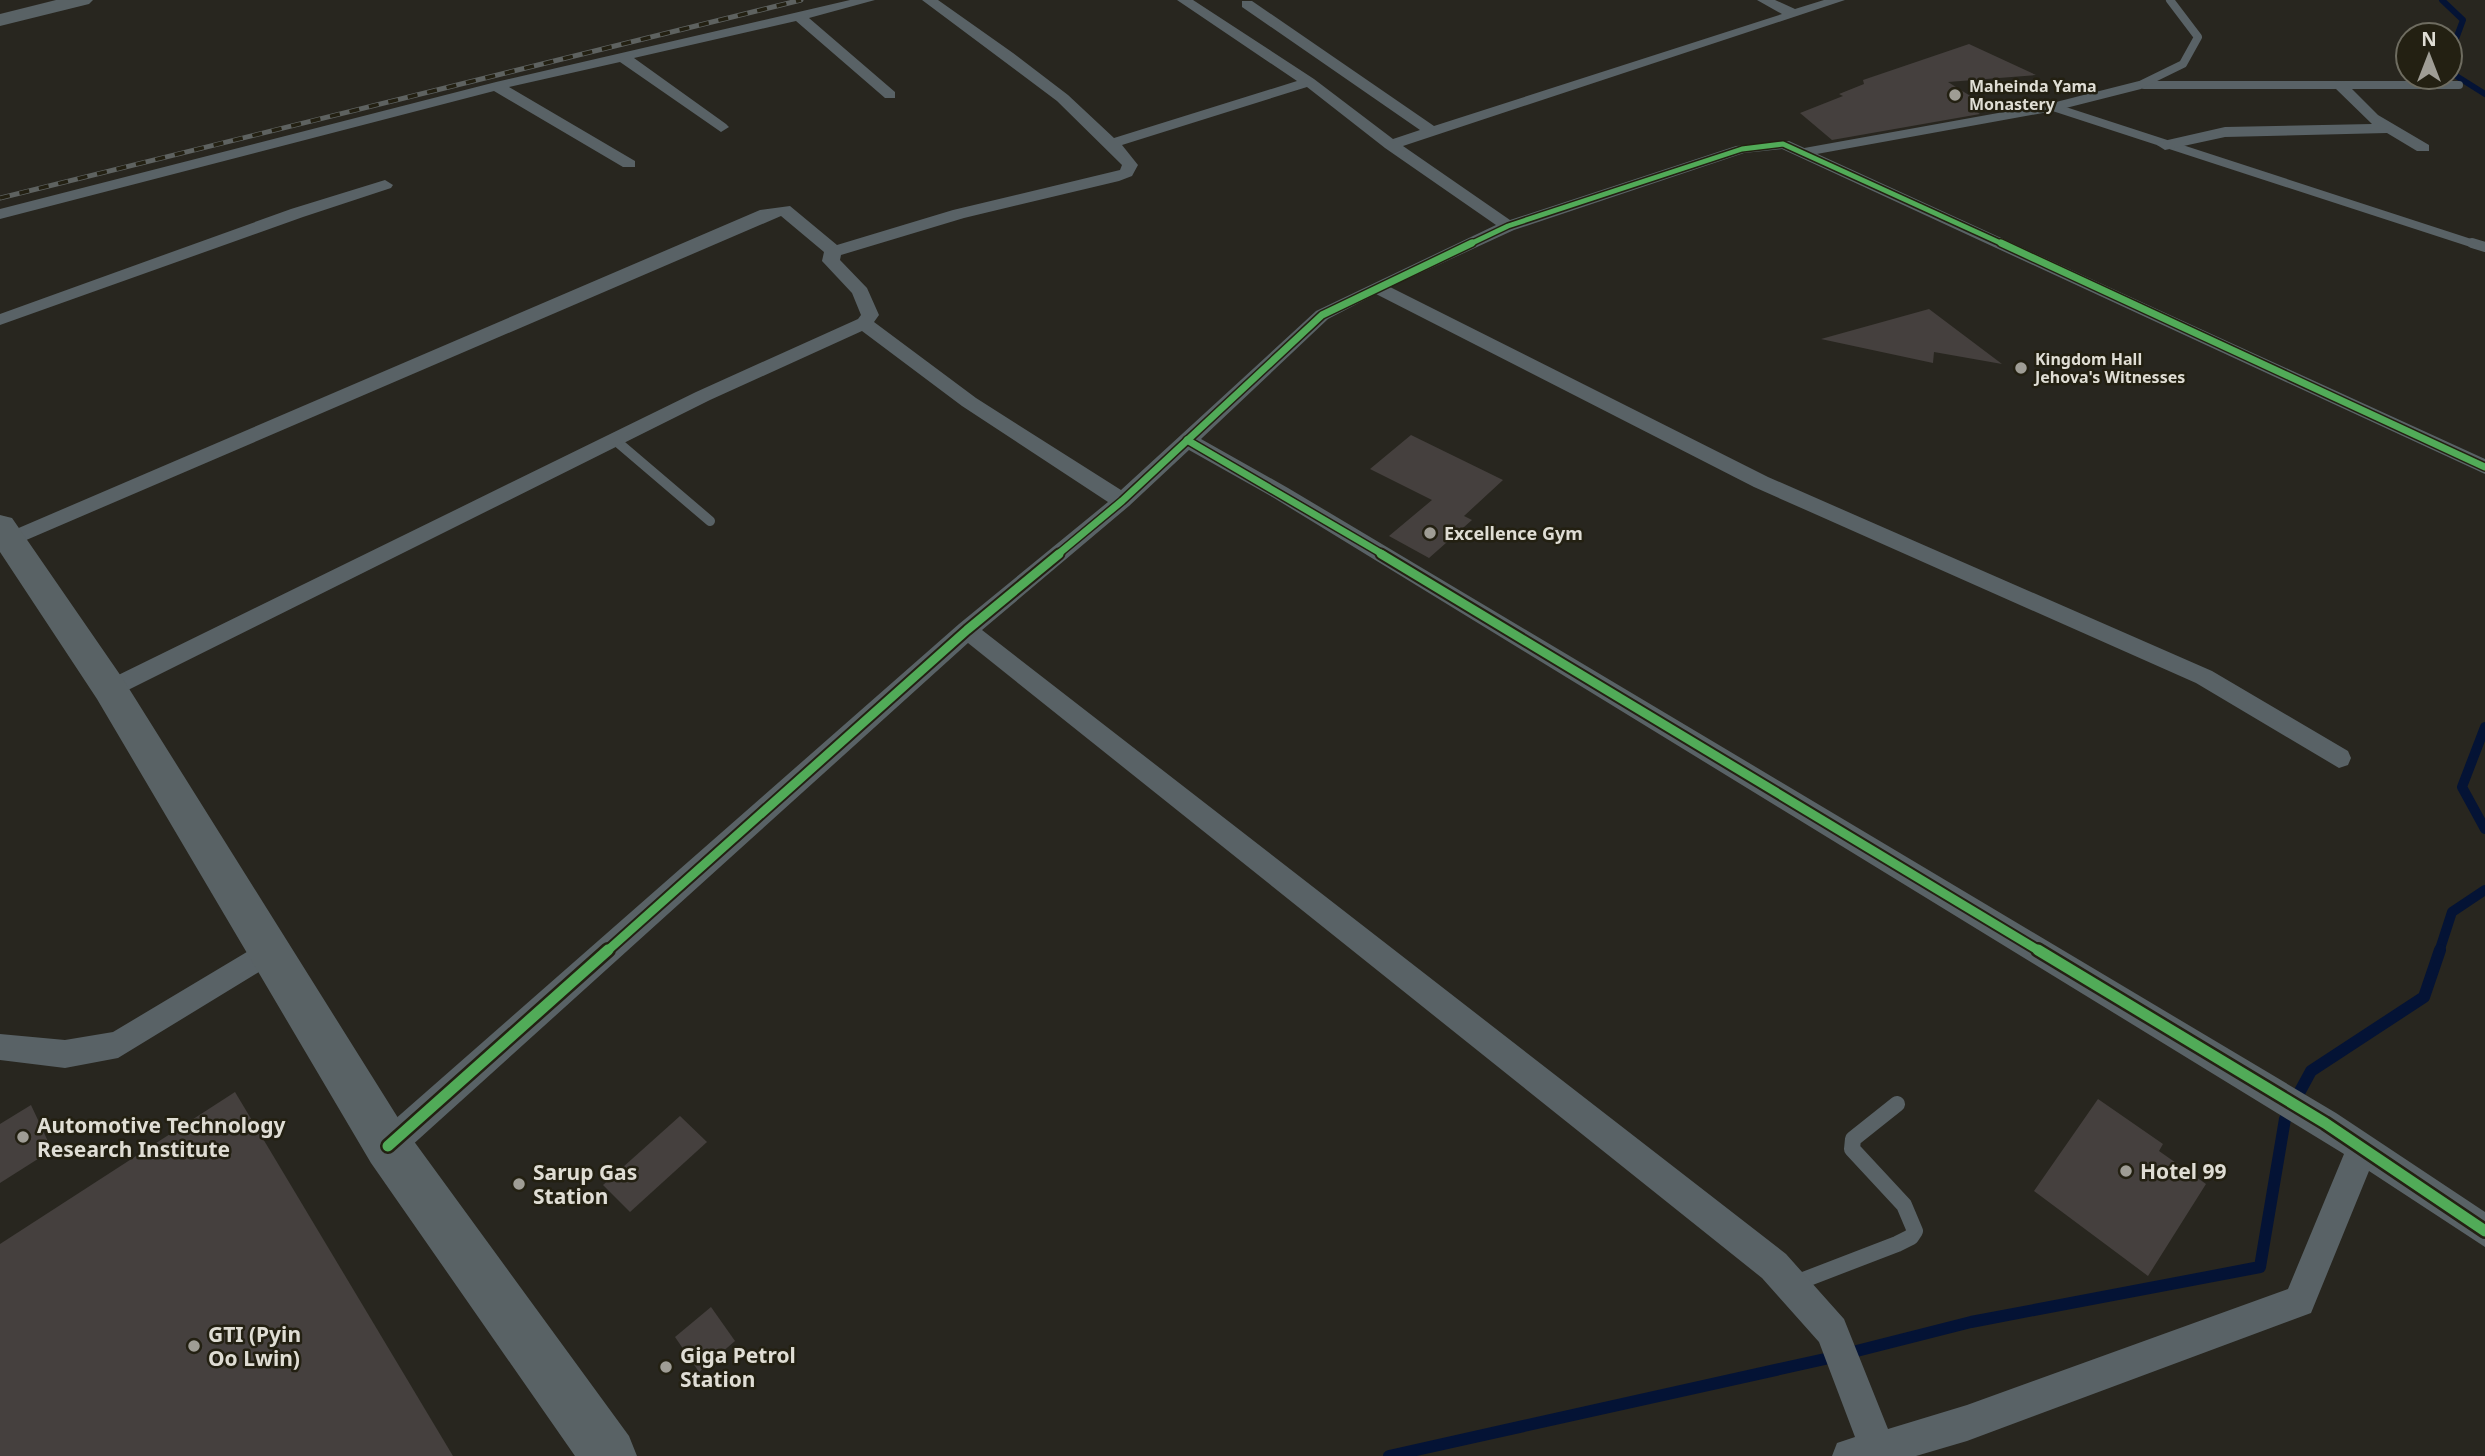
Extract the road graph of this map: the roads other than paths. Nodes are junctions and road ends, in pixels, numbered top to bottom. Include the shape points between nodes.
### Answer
1 (82, 0) edge
2 (868, 0) edge
3 (929, 0) edge
4 (1184, 0) edge
5 (1764, 0) edge
6 (1838, 0) edge
7 (2170, 0) edge
8 (1234, 8) edge
9 (1794, 14) junction
10 (800, 17) junction
11 (0, 20) edge
12 (622, 56) junction
13 (1308, 82) junction
14 (2140, 85) junction
15 (2340, 85) junction
16 (2394, 85) edge
17 (496, 86) junction
18 (890, 96) dead end
19 (2053, 107) junction
20 (720, 127) dead end
21 (2390, 128) junction
22 (1431, 131) junction
23 (1113, 143) junction
24 (1391, 145) junction
25 (2165, 145) junction
26 (2423, 148) dead end
27 (1805, 152) junction
28 (629, 164) dead end
29 (386, 185) dead end
30 (0, 214) edge
31 (1508, 226) junction
32 (2485, 247) edge
33 (833, 252) junction
34 (1376, 287) junction
35 (0, 320) edge
36 (864, 323) junction
37 (615, 440) junction
38 (1187, 440) junction
39 (2485, 467) edge
40 (1122, 501) junction
41 (710, 521) dead end
42 (5, 532) edge
43 (967, 630) junction
44 (110, 689) junction
45 (2339, 758) dead end
46 (267, 952) junction
47 (0, 1047) edge
48 (1897, 1104) dead end
49 (388, 1146) junction
50 (2362, 1149) junction
51 (2485, 1231) edge
52 (1793, 1284) junction
53 (1871, 1454) edge
54 (609, 1456) edge

1 - 11 main road
2 - 10 street
3 - 23 street
4 - 8 street
5 - 9 street
6 - 9 street
7 - 14 lane via 2197,37 2183,64
8 - 13 street
8 - 22 street
9 - 22 street
10 - 12 street
10 - 18 street
12 - 17 street
12 - 20 street
13 - 23 street
13 - 24 street
14 - 15 lane
14 - 19 lane
15 - 16 lane
15 - 21 street via 2373,118
17 - 28 street
17 - 30 street
19 - 25 lane
19 - 27 lane
21 - 25 street via 2225,132
21 - 26 street
22 - 24 street
23 - 33 street via 1130,165 1126,173 958,214
24 - 31 street
25 - 32 lane
27 - 31 street via 1783,144 1742,149
27 - 39 street
29 - 35 street
31 - 34 street
33 - 36 street via 831,261 856,284 868,305 870,315
33 - 42 street via 784,210 766,214
34 - 38 street via 1322,315
34 - 45 street via 1761,482 2204,677
36 - 37 street
36 - 40 street via 969,402
37 - 41 lane
37 - 44 street
38 - 40 street
38 - 50 street
40 - 43 street
42 - 44 main road
43 - 49 street
43 - 52 street
44 - 46 main road
46 - 47 street via 118,1045 65,1054
46 - 49 main road
48 - 52 lane via 1853,1139 1852,1149 1904,1205 1915,1231 1897,1244
49 - 54 main road
50 - 51 street
50 - 53 street via 2299,1301
52 - 53 street via 1832,1331 1857,1391

